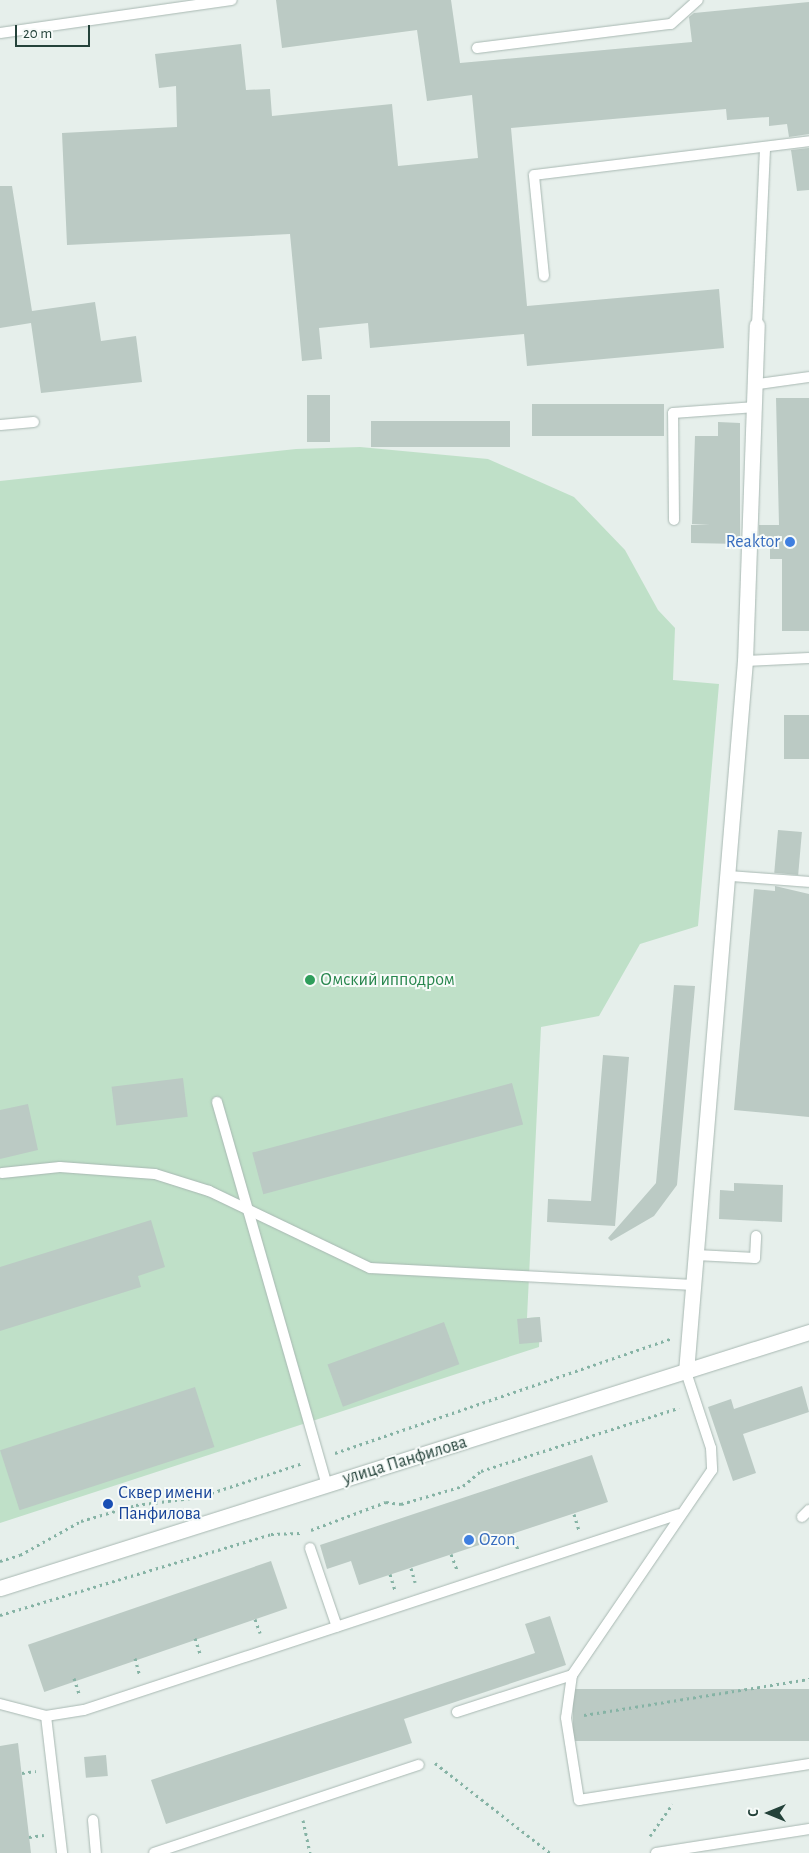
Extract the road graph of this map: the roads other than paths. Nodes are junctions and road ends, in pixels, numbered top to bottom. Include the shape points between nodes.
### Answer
1 (232, 0) edge
2 (698, 0) edge
3 (0, 33) edge
4 (477, 48) dead end
5 (809, 141) edge
6 (765, 149) junction
7 (544, 276) dead end
8 (757, 325) joint
9 (809, 377) edge
10 (758, 384) junction
11 (756, 407) junction
12 (34, 422) dead end
13 (0, 425) edge
14 (674, 520) dead end
15 (809, 658) edge
16 (746, 661) junction
17 (730, 876) junction
18 (809, 882) edge
19 (217, 1102) dead end
20 (2, 1173) dead end
21 (248, 1210) junction
22 (756, 1236) dead end
23 (696, 1255) junction
24 (694, 1285) junction
25 (809, 1332) edge
26 (686, 1372) junction
27 (327, 1485) junction
28 (679, 1514) junction
29 (310, 1548) dead end
30 (0, 1588) edge
31 (336, 1627) junction
32 (572, 1674) junction
33 (0, 1704) edge
34 (457, 1712) dead end
35 (46, 1716) junction
36 (809, 1764) edge
37 (419, 1766) road end
38 (93, 1820) dead end
39 (809, 1829) edge
40 (62, 1853) edge
41 (96, 1853) edge
42 (154, 1853) edge
43 (656, 1853) edge

1 - 3 lane
2 - 4 lane via 671,24
5 - 6 lane
6 - 7 lane via 534,175
6 - 8 lane
8 - 10 street
9 - 10 lane
10 - 11 street
11 - 14 lane via 674,414
11 - 16 street
12 - 13 lane
15 - 16 lane
16 - 17 street
17 - 18 lane
17 - 23 street
19 - 21 lane
20 - 21 lane via 60,1167 155,1174
21 - 24 lane via 370,1268
21 - 27 lane
22 - 23 lane via 756,1258
23 - 24 street
24 - 26 street
25 - 26 street, улица Панфилова
26 - 27 street, улица Панфилова
26 - 28 lane via 711,1448 712,1470
27 - 30 street, улица Панфилова
28 - 31 lane
28 - 32 lane
29 - 31 lane
31 - 35 lane via 84,1710
32 - 34 lane
32 - 36 lane via 566,1718 579,1800
33 - 35 lane
35 - 40 lane
37 - 42 lane
38 - 41 lane
39 - 43 lane

